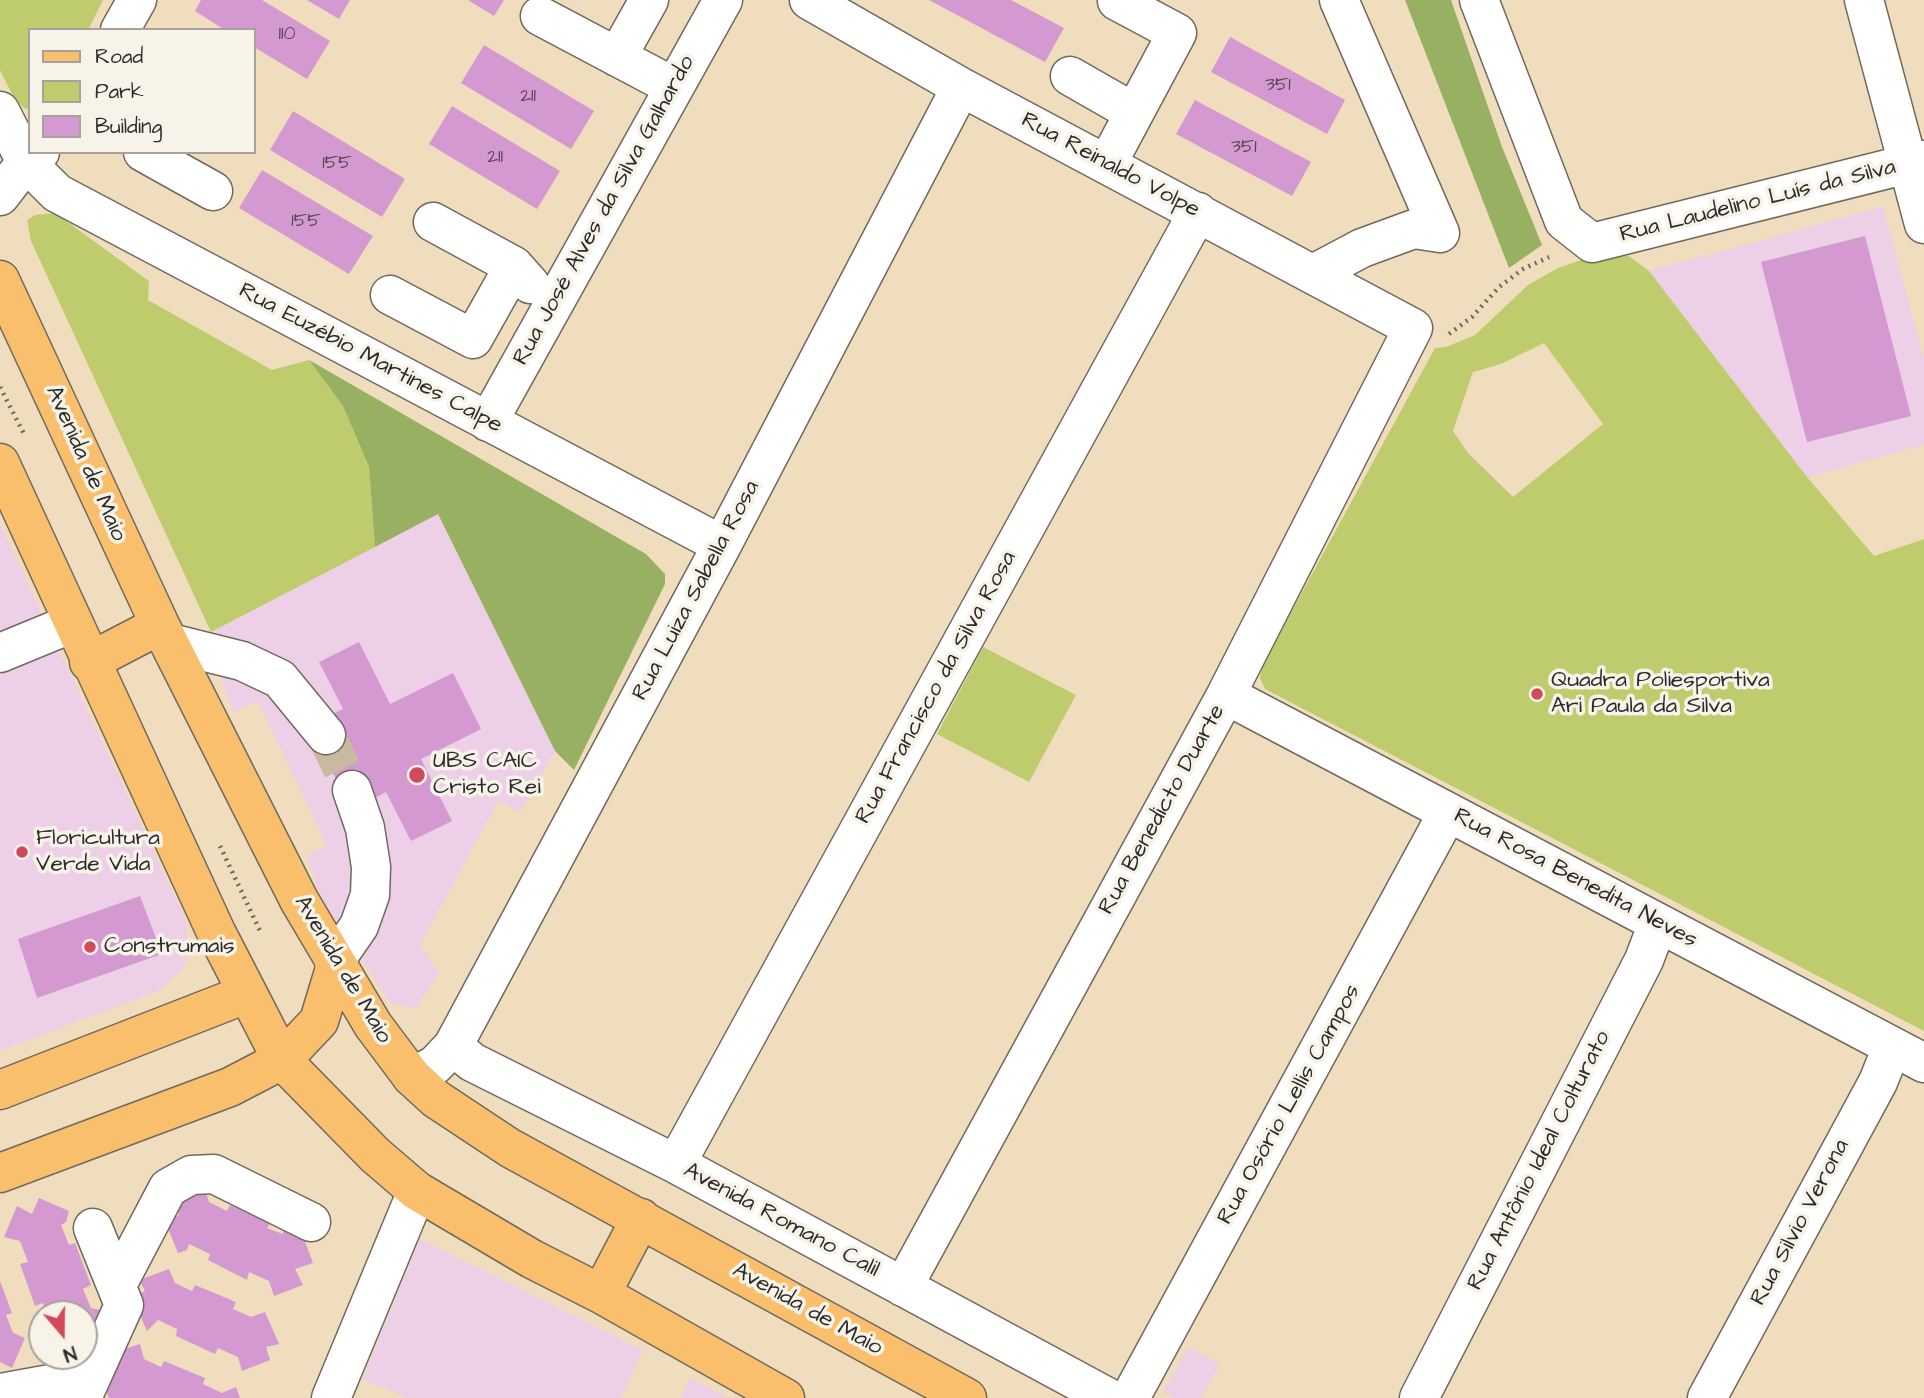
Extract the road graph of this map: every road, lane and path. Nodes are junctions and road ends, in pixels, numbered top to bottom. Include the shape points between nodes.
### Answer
1 (137, 0) edge
2 (649, 0) edge
3 (723, 0) edge
4 (809, 0) edge
5 (1339, 0) edge
6 (1479, 0) edge
7 (1864, 0) edge
8 (1117, 1) edge
9 (540, 16) dead end
10 (121, 28) edge
11 (617, 57) junction
12 (1070, 76) dead end
13 (674, 87) junction
14 (961, 88) junction
15 (0, 111) edge
16 (1133, 112) junction
17 (28, 150) edge
18 (147, 154) edge
19 (33, 157) edge
20 (1916, 162) edge
21 (1107, 164) junction
22 (213, 191) dead end
23 (0, 196) edge
24 (1198, 212) junction
25 (433, 222) dead end
26 (1924, 224) edge
27 (1578, 232) junction
28 (514, 266) junction
29 (1313, 274) junction
30 (0, 280) edge
31 (390, 295) dead end
32 (554, 303) junction
33 (1410, 333) junction
34 (488, 422) junction
35 (0, 463) edge
36 (722, 545) junction
37 (73, 623) junction
38 (165, 634) junction
39 (0, 653) edge
40 (89, 662) junction
41 (1226, 695) junction
42 (326, 735) tunnel mouth
43 (352, 790) tunnel mouth
44 (1448, 812) junction
45 (1658, 923) junction
46 (335, 964) junction
47 (246, 994) junction
48 (453, 1046) junction
49 (1908, 1055) edge
50 (282, 1060) junction
51 (412, 1077) junction
52 (0, 1090) edge
53 (676, 1164) junction
54 (0, 1173) edge
55 (418, 1191) junction
56 (641, 1218) junction
57 (311, 1222) dead end
58 (93, 1228) dead end
59 (117, 1285) junction
60 (903, 1287) junction
61 (601, 1294) junction
62 (86, 1388) edge
63 (0, 1393) edge
64 (331, 1398) edge
65 (785, 1398) edge
66 (967, 1398) edge
67 (1109, 1398) edge
68 (1130, 1398) edge
69 (1419, 1398) edge
70 (1707, 1398) edge

1 - 10 street
2 - 11 street
3 - 13 street, Rua José Alves da Silva Galhardo
4 - 14 street, Rua Reinaldo Volpe
5 - 29 street via 1446,248 1414,229 1362,248
6 - 27 street
7 - 20 street
8 - 16 street via 1177,33
9 - 11 street
11 - 13 street
12 - 16 street
13 - 32 street, Rua José Alves da Silva Galhardo
14 - 21 street, Rua Reinaldo Volpe
14 - 36 street, Rua Luiza Sabella Rosa
15 - 17 street, Rua Euzébio Martines Calpe
16 - 21 street
18 - 22 street
19 - 23 street
19 - 34 street, Rua Euzébio Martines Calpe via 57,193
20 - 26 street
20 - 27 street, Rua Laudelino Luís da Silva
21 - 24 street, Rua Reinaldo Volpe
24 - 29 street, Rua Reinaldo Volpe
24 - 53 street, Rua Francisco da Silva Rosa
25 - 28 street
27 - 33 path via 1550,256 1499,287 1456,330 1426,341
28 - 31 street via 473,339
28 - 32 street
29 - 33 street, Rua Reinaldo Volpe
30 - 38 main road, Avenida de Maio
32 - 34 street, Rua José Alves da Silva Galhardo
33 - 41 street, Rua Benedicto Duarte
34 - 36 street, Rua Euzébio Martines Calpe
35 - 37 main road
36 - 48 street, Rua Luiza Sabella Rosa
37 - 39 street
37 - 40 main road
38 - 40 main road
38 - 42 street via 242,661 280,680
38 - 46 main road, Avenida de Maio
40 - 47 main road
41 - 44 street, Rua Rosa Benedita Neves
41 - 60 street, Rua Benedicto Duarte
43 - 46 street via 365,828 370,895 359,926
44 - 45 street, Rua Rosa Benedita Neves
44 - 68 street, Rua Osório Lellis Campos
45 - 49 street, Rua Rosa Benedita Neves
45 - 69 street, Rua Antônio Ideal Colturato via 1644,960
46 - 50 main road via 320,1021
46 - 51 main road, Avenida de Maio via 389,1050
47 - 50 main road
47 - 52 main road
48 - 51 street, Rua Luiza Sabella Rosa via 435,1065
48 - 53 street, Avenida Romano Calil via 472,1062
49 - 70 street, Rua Silvio Verona via 1878,1082
50 - 54 main road via 230,1087
50 - 55 main road via 374,1155
51 - 56 main road, Avenida de Maio via 436,1099 510,1148
53 - 60 street, Avenida Romano Calil
55 - 61 main road via 531,1259
55 - 64 street
56 - 61 main road
56 - 66 main road, Avenida de Maio
57 - 59 street via 214,1174 191,1175 168,1188
58 - 59 street
59 - 62 street via 124,1305
60 - 67 street, Avenida Romano Calil
61 - 65 main road
62 - 63 street

